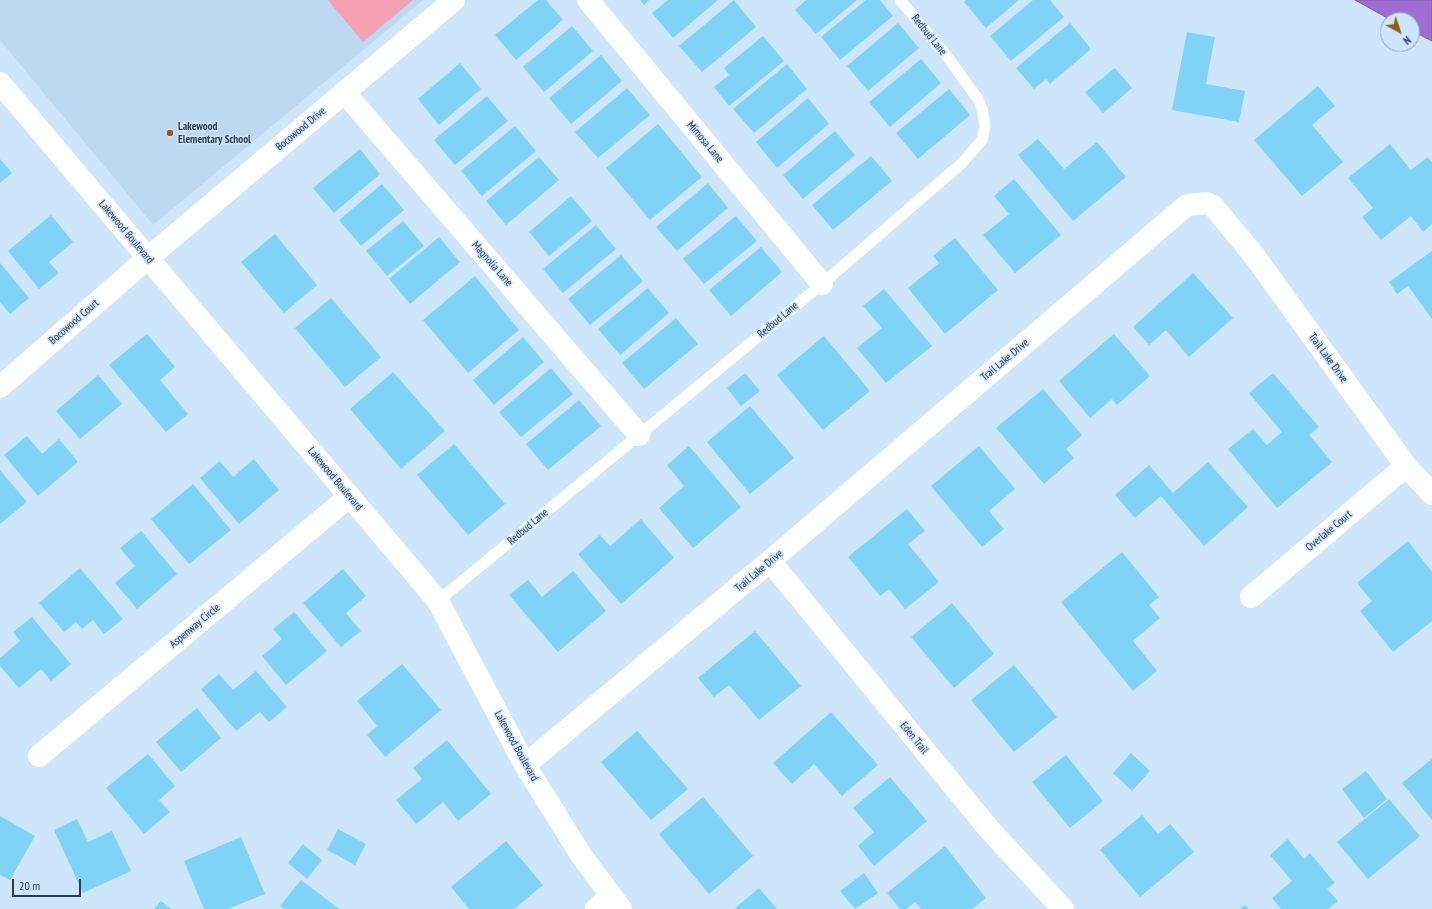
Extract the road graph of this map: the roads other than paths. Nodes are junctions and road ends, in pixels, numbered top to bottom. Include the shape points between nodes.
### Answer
1 (454, 0) edge
2 (588, 0) edge
3 (900, 0) edge
4 (0, 83) edge
5 (344, 92) junction
6 (148, 258) junction
7 (822, 284) junction
8 (0, 387) edge
9 (639, 435) junction
10 (1406, 466) junction
11 (1432, 494) edge
12 (350, 496) junction
13 (770, 561) junction
14 (1251, 597) dead end
15 (438, 601) junction
16 (39, 756) dead end
17 (525, 765) junction
18 (609, 905) edge
19 (1063, 909) edge

1 - 5 street, Bocowood Drive
2 - 7 street, Mimosa Lane
3 - 7 lane, Redbud Lane via 946,55 978,99 985,126 982,140 962,164
4 - 6 street, Lakewood Boulevard
5 - 6 street, Bocowood Drive
5 - 9 street, Magnolia Lane
6 - 8 street, Bocowood Court
6 - 12 street, Lakewood Boulevard
7 - 9 lane, Redbud Lane
9 - 15 lane, Redbud Lane
10 - 11 street, Trail Lake Drive
10 - 13 street, Trail Lake Drive via 1253,254 1213,206 1187,205
10 - 14 street, Overlake Court
12 - 15 street, Lakewood Boulevard
12 - 16 street, Aspenway Circle
13 - 17 street, Trail Lake Drive
13 - 19 street, Eden Trail via 988,828
15 - 17 street, Lakewood Boulevard
17 - 18 street, Lakewood Boulevard via 582,855

